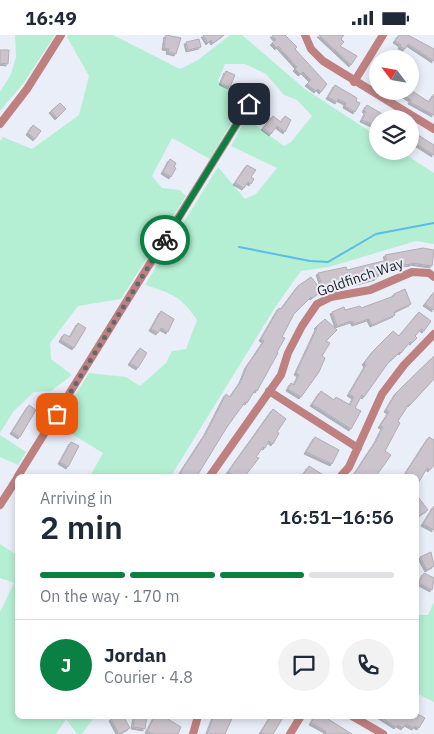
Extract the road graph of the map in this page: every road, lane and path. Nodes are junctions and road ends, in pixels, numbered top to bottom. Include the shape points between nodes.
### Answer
1 (61, 35) edge
2 (305, 35) edge
3 (383, 35) edge
4 (354, 81) junction
5 (259, 88) dead end
6 (0, 123) edge
7 (434, 129) edge
8 (434, 277) edge
9 (434, 334) edge
10 (269, 391) junction
11 (358, 448) junction
12 (20, 474) edge
13 (211, 474) edge
14 (343, 474) edge
15 (15, 482) edge
16 (0, 505) edge
17 (197, 719) edge
18 (299, 719) edge
19 (357, 719) edge
20 (193, 734) edge
21 (290, 734) edge
22 (383, 734) edge

1 - 6 street via 27,89
2 - 4 street via 311,49 322,61
3 - 4 street
4 - 7 street
5 - 12 street
8 - 10 street, Goldfinch Way via 429,273 412,272 370,290 331,297 317,304 288,353 281,375
9 - 11 street via 382,394
10 - 11 street
10 - 13 street, Goldfinch Way
11 - 14 street
15 - 16 street
17 - 20 street
18 - 21 street
19 - 22 street

